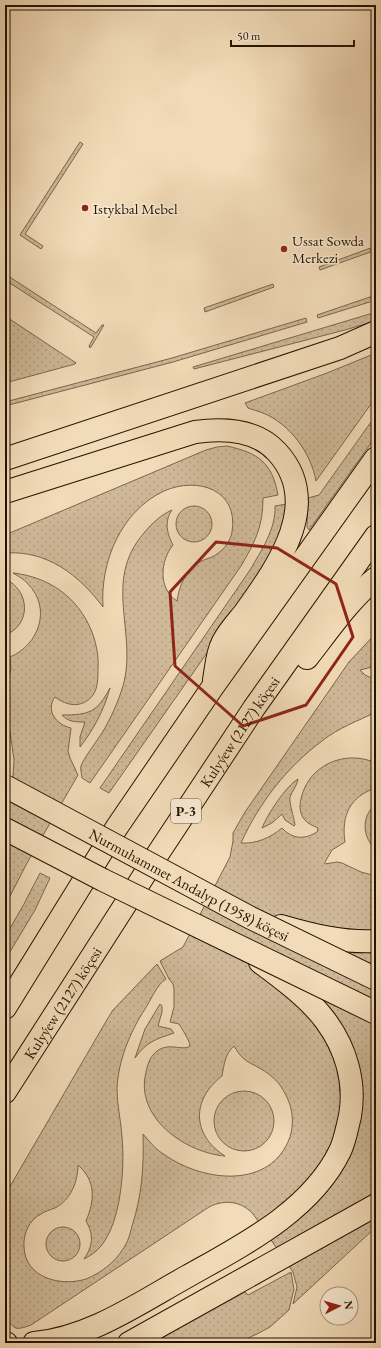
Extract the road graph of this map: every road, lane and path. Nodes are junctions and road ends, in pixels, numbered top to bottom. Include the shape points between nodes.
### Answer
1 (376, 332) edge
2 (376, 458) edge
3 (5, 459) edge
4 (5, 492) edge
5 (376, 536) edge
6 (376, 578) edge
7 (212, 688) junction
8 (254, 708) junction
9 (5, 786) edge
10 (5, 829) edge
11 (249, 917) junction
12 (376, 941) edge
13 (238, 945) junction
14 (376, 979) edge
15 (5, 1008) edge
16 (376, 1013) edge
17 (5, 1092) edge
18 (376, 1205) edge
19 (34, 1343) edge
20 (129, 1343) edge

1 - 3 main road via 340,348
2 - 7 main road
4 - 7 main road via 195,432 214,429 244,433 259,438 273,448 282,457 294,482 297,497 294,525 279,561 222,644
5 - 8 main road, Kulyýew (2127) köçesi / P-3
6 - 8 main road via 343,611 289,680
7 - 15 main road via 117,827
8 - 17 main road, Kulyýew (2127) köçesi / P-3
9 - 11 main road, Nurmuhammet Andalyp (1958) köçesi, bridge
10 - 13 main road, Nurmuhammet Andalyp (1958) köçesi, bridge
11 - 12 main road, bridge via 307,934 355,941
11 - 14 main road, Nurmuhammet Andalyp (1958) köçesi, bridge
13 - 16 main road, Nurmuhammet Andalyp (1958) köçesi, bridge
13 - 19 main road, bridge via 308,1002 324,1019 343,1051 353,1094 347,1129 340,1150 331,1167 301,1202 240,1247 116,1316 78,1334
18 - 20 main road

